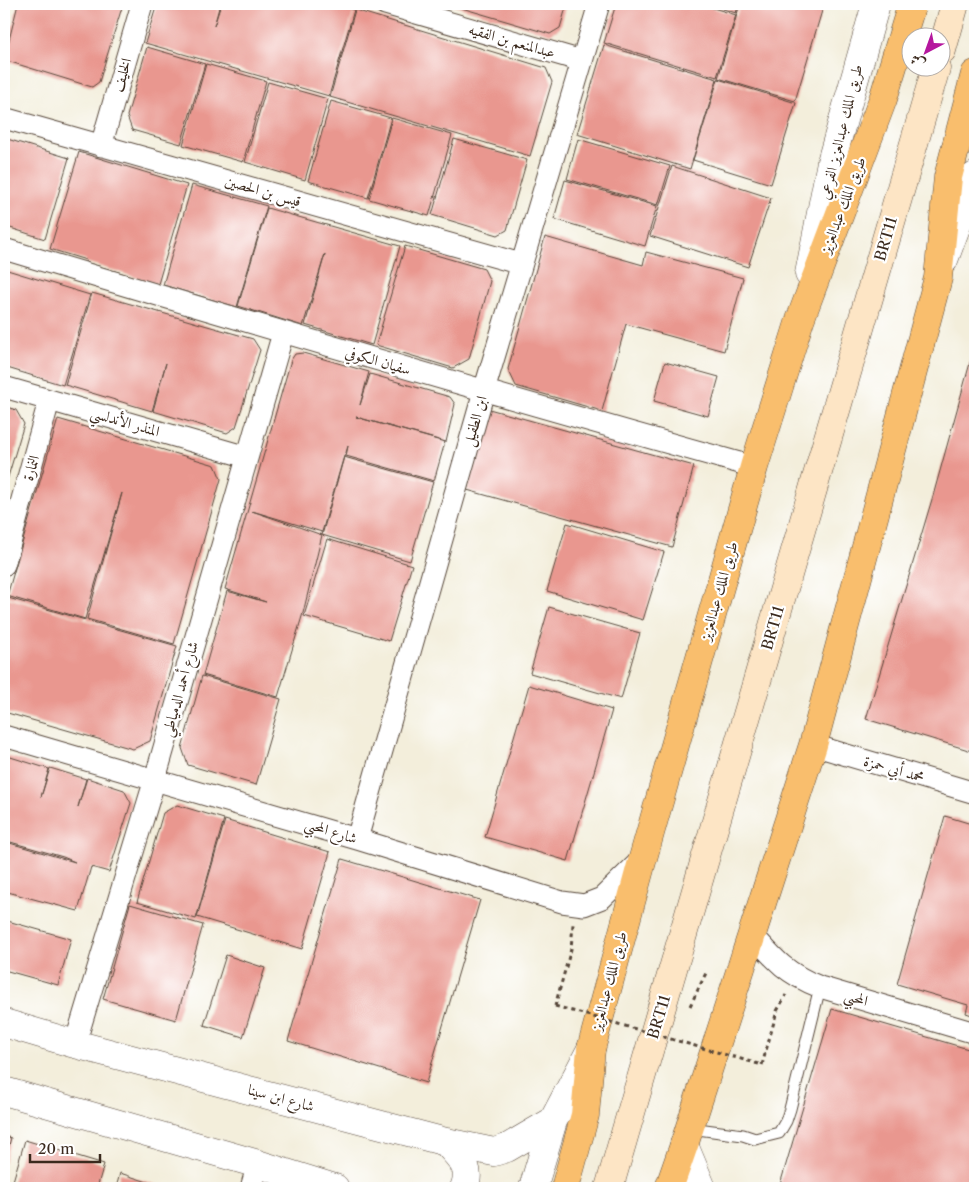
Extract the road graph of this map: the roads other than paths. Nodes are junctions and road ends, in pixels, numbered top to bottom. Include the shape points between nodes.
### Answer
1 (142, 4) edge
2 (384, 4) edge
3 (599, 4) edge
4 (876, 4) edge
5 (912, 4) edge
6 (955, 4) edge
7 (948, 28) edge
8 (582, 61) junction
9 (975, 74) edge
10 (933, 78) edge
11 (4, 118) edge
12 (101, 146) junction
13 (975, 176) edge
14 (4, 248) edge
15 (521, 264) junction
16 (938, 278) junction
17 (800, 320) junction
18 (284, 333) junction
19 (4, 387) edge
20 (484, 392) junction
21 (49, 401) junction
22 (247, 457) junction
23 (754, 467) junction
24 (4, 565) edge
25 (4, 736) edge
26 (813, 745) junction
27 (155, 779) junction
28 (975, 793) edge
29 (357, 839) junction
30 (643, 858) junction
31 (752, 934) junction
32 (820, 988) junction
33 (4, 1023) edge
34 (975, 1033) edge
35 (76, 1044) junction
36 (591, 1049) junction
37 (4, 1091) edge
38 (554, 1121) junction
39 (687, 1137) junction
40 (446, 1142) junction
41 (255, 1176) edge
42 (335, 1188) edge
43 (464, 1188) edge
44 (533, 1188) edge
45 (565, 1188) edge
46 (609, 1188) edge
47 (669, 1188) edge
48 (702, 1188) edge

1 - 12 street, الخليف
2 - 8 street, عبدالمنعم بن الفقيه
3 - 8 street, ابن الطفيل
4 - 17 street, طريق الملك عبدالعزيز الفرعي via 831,162
5 - 17 main road, طريق الملك عبدالعزيز via 883,99
6 - 7 main road
8 - 15 street, ابن الطفيل
9 - 16 main road via 948,177
10 - 46 main road, BRT11
11 - 12 street, قيس بن الحصين
12 - 15 street, قيس بن الحصين
13 - 16 street
14 - 18 street, سفيان الكوفي
15 - 20 street, ابن الطفيل
16 - 26 main road
17 - 23 main road, طريق الملك عبدالعزيز
18 - 20 street, سفيان الكوفي
18 - 22 street, شارع أحمد الدمياطي
19 - 21 street, المنذر الأندلسي
20 - 23 street, سفيان الكوفي
20 - 29 street, ابن الطفيل
21 - 22 street, المنذر الأندلسي
21 - 24 street, النمارة
22 - 27 street, شارع أحمد الدمياطي
23 - 30 main road, طريق الملك عبدالعزيز
25 - 27 street, شارع المحبي
26 - 28 street, محمد أبي حمزة
26 - 31 main road
27 - 29 street, شارع المحبي
27 - 35 street, شارع أحمد الدمياطي
29 - 30 street, شارع المحبي via 562,902 584,905 602,898
30 - 36 main road, طريق الملك عبدالعزيز
31 - 32 street, المحبي via 774,959 796,976
31 - 39 main road
32 - 34 street, المحبي
32 - 39 lane via 790,1109 779,1134 755,1139 743,1135
33 - 35 street, شارع ابن سينا
35 - 40 street, شارع ابن سينا
36 - 38 street
36 - 45 main road, طريق الملك عبدالعزيز via 585,1115
37 - 41 street
38 - 40 street, شارع ابن سينا via 494,1152
38 - 44 street
39 - 47 main road
39 - 48 street
40 - 43 street via 466,1167 468,1174
41 - 42 street

